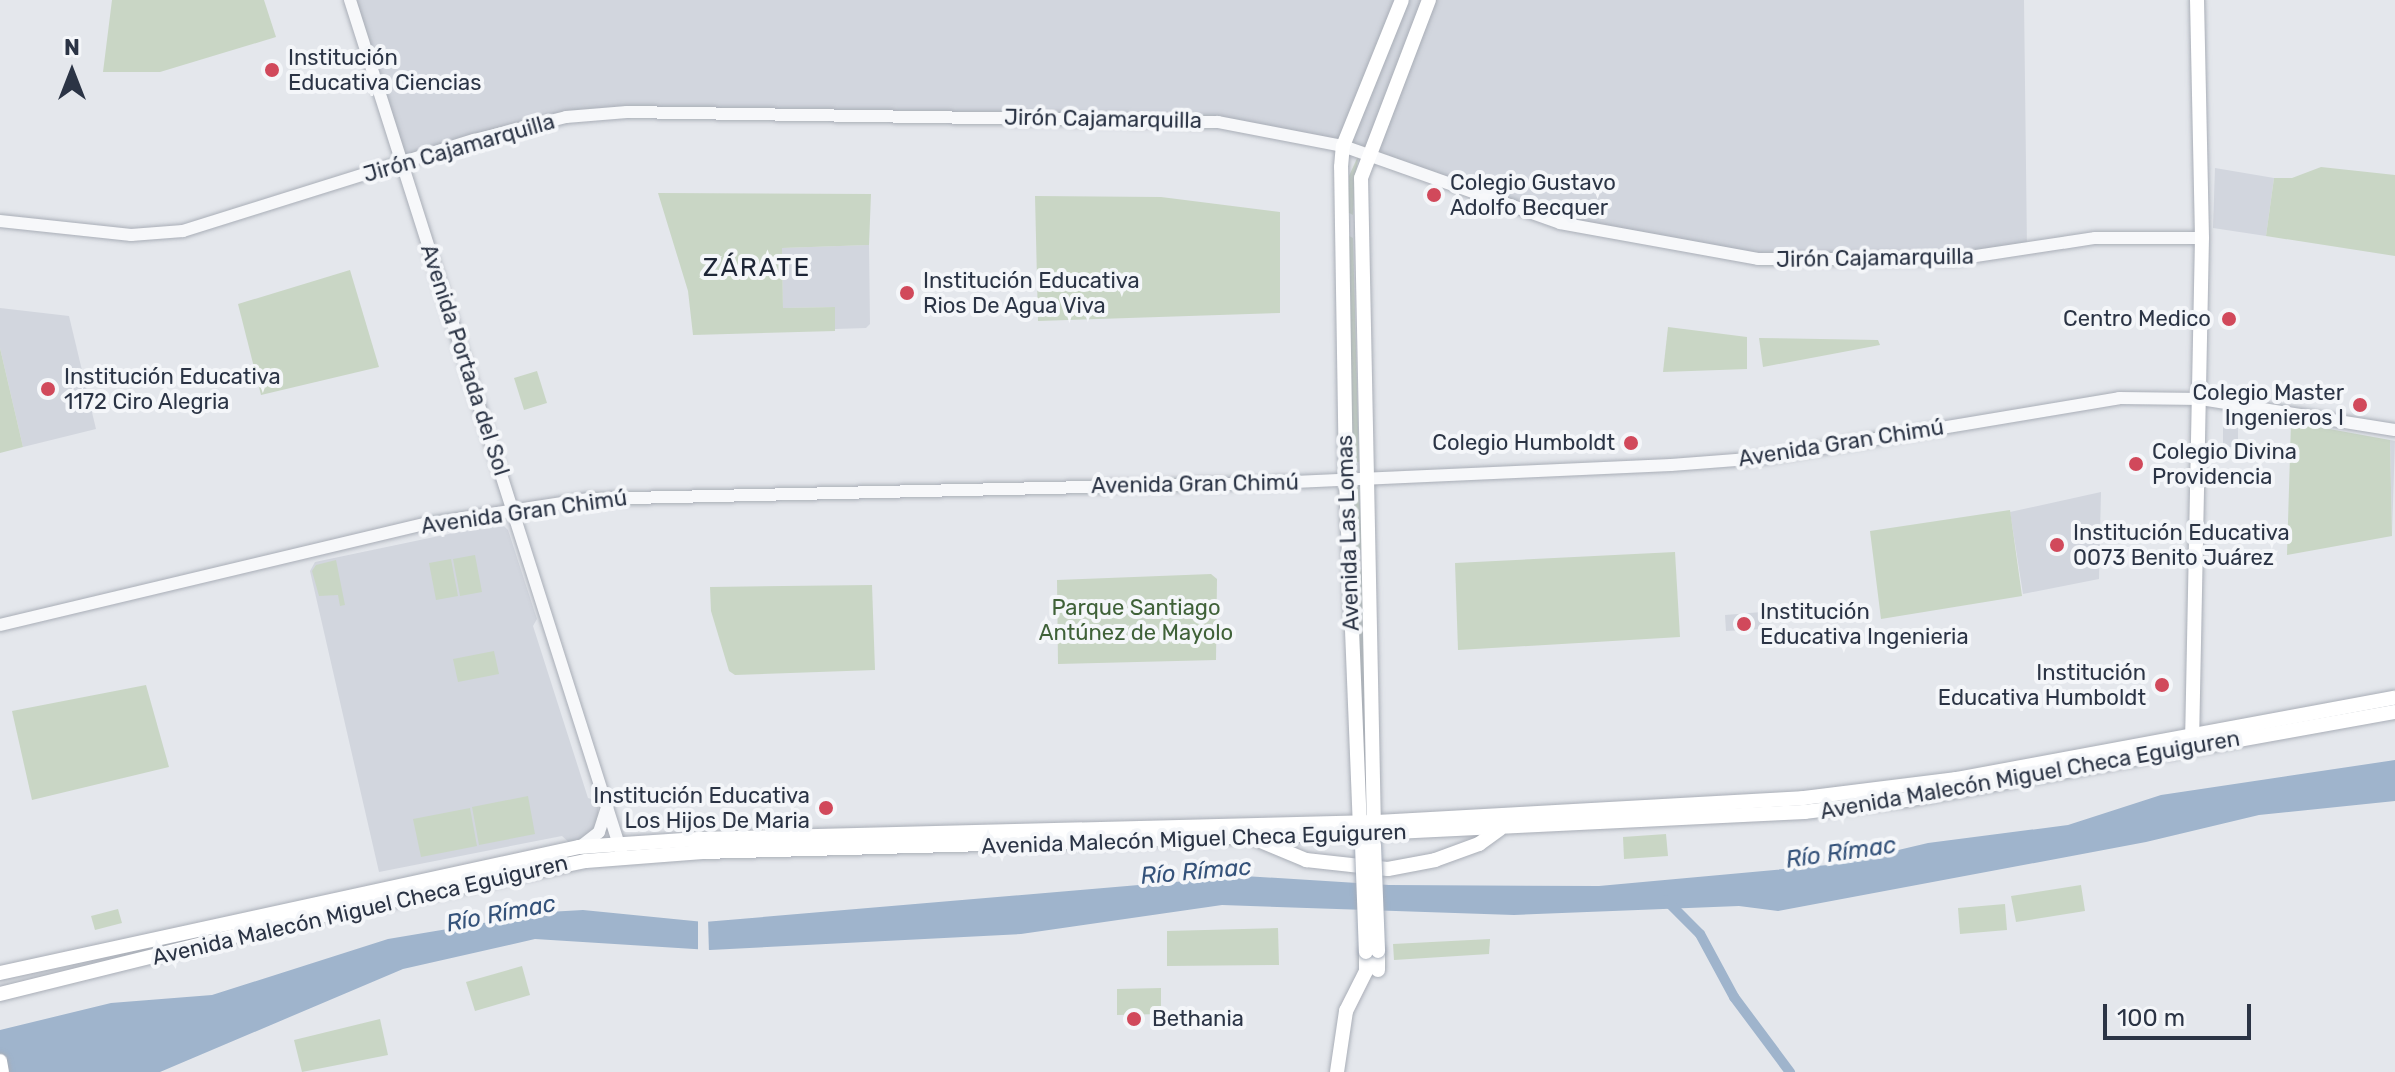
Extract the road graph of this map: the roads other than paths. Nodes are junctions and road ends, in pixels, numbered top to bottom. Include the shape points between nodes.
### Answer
1 (350, 0) edge
2 (1402, 0) edge
3 (1429, 0) edge
4 (2197, 0) edge
5 (2205, 0) edge
6 (1360, 106) junction
7 (1381, 114) junction
8 (1343, 146) junction
9 (1366, 153) junction
10 (401, 163) junction
11 (0, 221) edge
12 (2202, 238) junction
13 (2201, 399) junction
14 (2395, 430) edge
15 (1366, 478) junction
16 (1346, 480) junction
17 (513, 509) junction
18 (0, 625) edge
19 (2395, 698) edge
20 (2395, 712) edge
21 (2192, 742) junction
22 (608, 801) junction
23 (1501, 828) junction
24 (1367, 833) junction
25 (1250, 837) junction
26 (579, 847) junction
27 (621, 850) junction
28 (1372, 952) junction
29 (1378, 970) dead end
30 (0, 973) edge
31 (0, 994) edge
32 (0, 1061) edge
33 (2, 1072) edge
34 (1337, 1072) edge

1 - 10 street, Avenida Portada del Sol
2 - 6 main road, Avenida Las Lomas
3 - 7 main road, Avenida Las Lomas
4 - 12 main road
5 - 12 main road via 2207,226
6 - 7 main road via 1369,114
6 - 8 main road, Avenida Las Lomas
7 - 9 main road, Avenida Las Lomas
8 - 9 street, Jirón Cajamarquilla
8 - 10 street, Jirón Cajamarquilla via 1261,128 1172,118 627,112 549,121
8 - 16 main road, Avenida Las Lomas
9 - 12 street, Jirón Cajamarquilla via 1560,223 1758,259 1956,259 2095,238
9 - 15 main road, Avenida Las Lomas via 1360,198
10 - 11 street, Jirón Cajamarquilla via 183,231 131,235
10 - 17 street, Avenida Portada del Sol
12 - 13 main road
13 - 14 street, Avenida Gran Chimú
13 - 15 street, Avenida Gran Chimú via 2090,401 1762,458
13 - 21 main road
15 - 16 street, Avenida Gran Chimú
15 - 24 main road, Avenida Las Lomas
16 - 17 street, Avenida Gran Chimú via 625,497
16 - 24 main road, Avenida Las Lomas
17 - 18 street, Avenida Gran Chimú via 296,553
17 - 22 street, Avenida Portada del Sol
19 - 21 main road, Avenida Malecón Miguel Checa Eguiguren
20 - 21 main road, Avenida Malecón Miguel Checa Eguiguren
21 - 23 main road, Avenida Malecón Miguel Checa Eguiguren via 1849,807
21 - 24 main road, Avenida Malecón Miguel Checa Eguiguren via 1840,795
22 - 26 street via 599,832
22 - 27 street, Avenida Portada del Sol
23 - 24 main road, Avenida Malecón Miguel Checa Eguiguren
23 - 25 main road via 1479,844 1435,860 1388,869 1306,860
24 - 25 main road, Avenida Malecón Miguel Checa Eguiguren
24 - 27 main road, Avenida Malecón Miguel Checa Eguiguren
24 - 28 main road, Avenida Las Lomas, bridge
25 - 27 main road, Avenida Malecón Miguel Checa Eguiguren
26 - 27 main road, Avenida Malecón Miguel Checa Eguiguren
26 - 30 main road, Avenida Malecón Miguel Checa Eguiguren
27 - 31 main road, Avenida Malecón Miguel Checa Eguiguren
28 - 29 main road, Avenida Las Lomas
28 - 34 main road, Avenida Las Lomas via 1346,1011
32 - 33 main road

